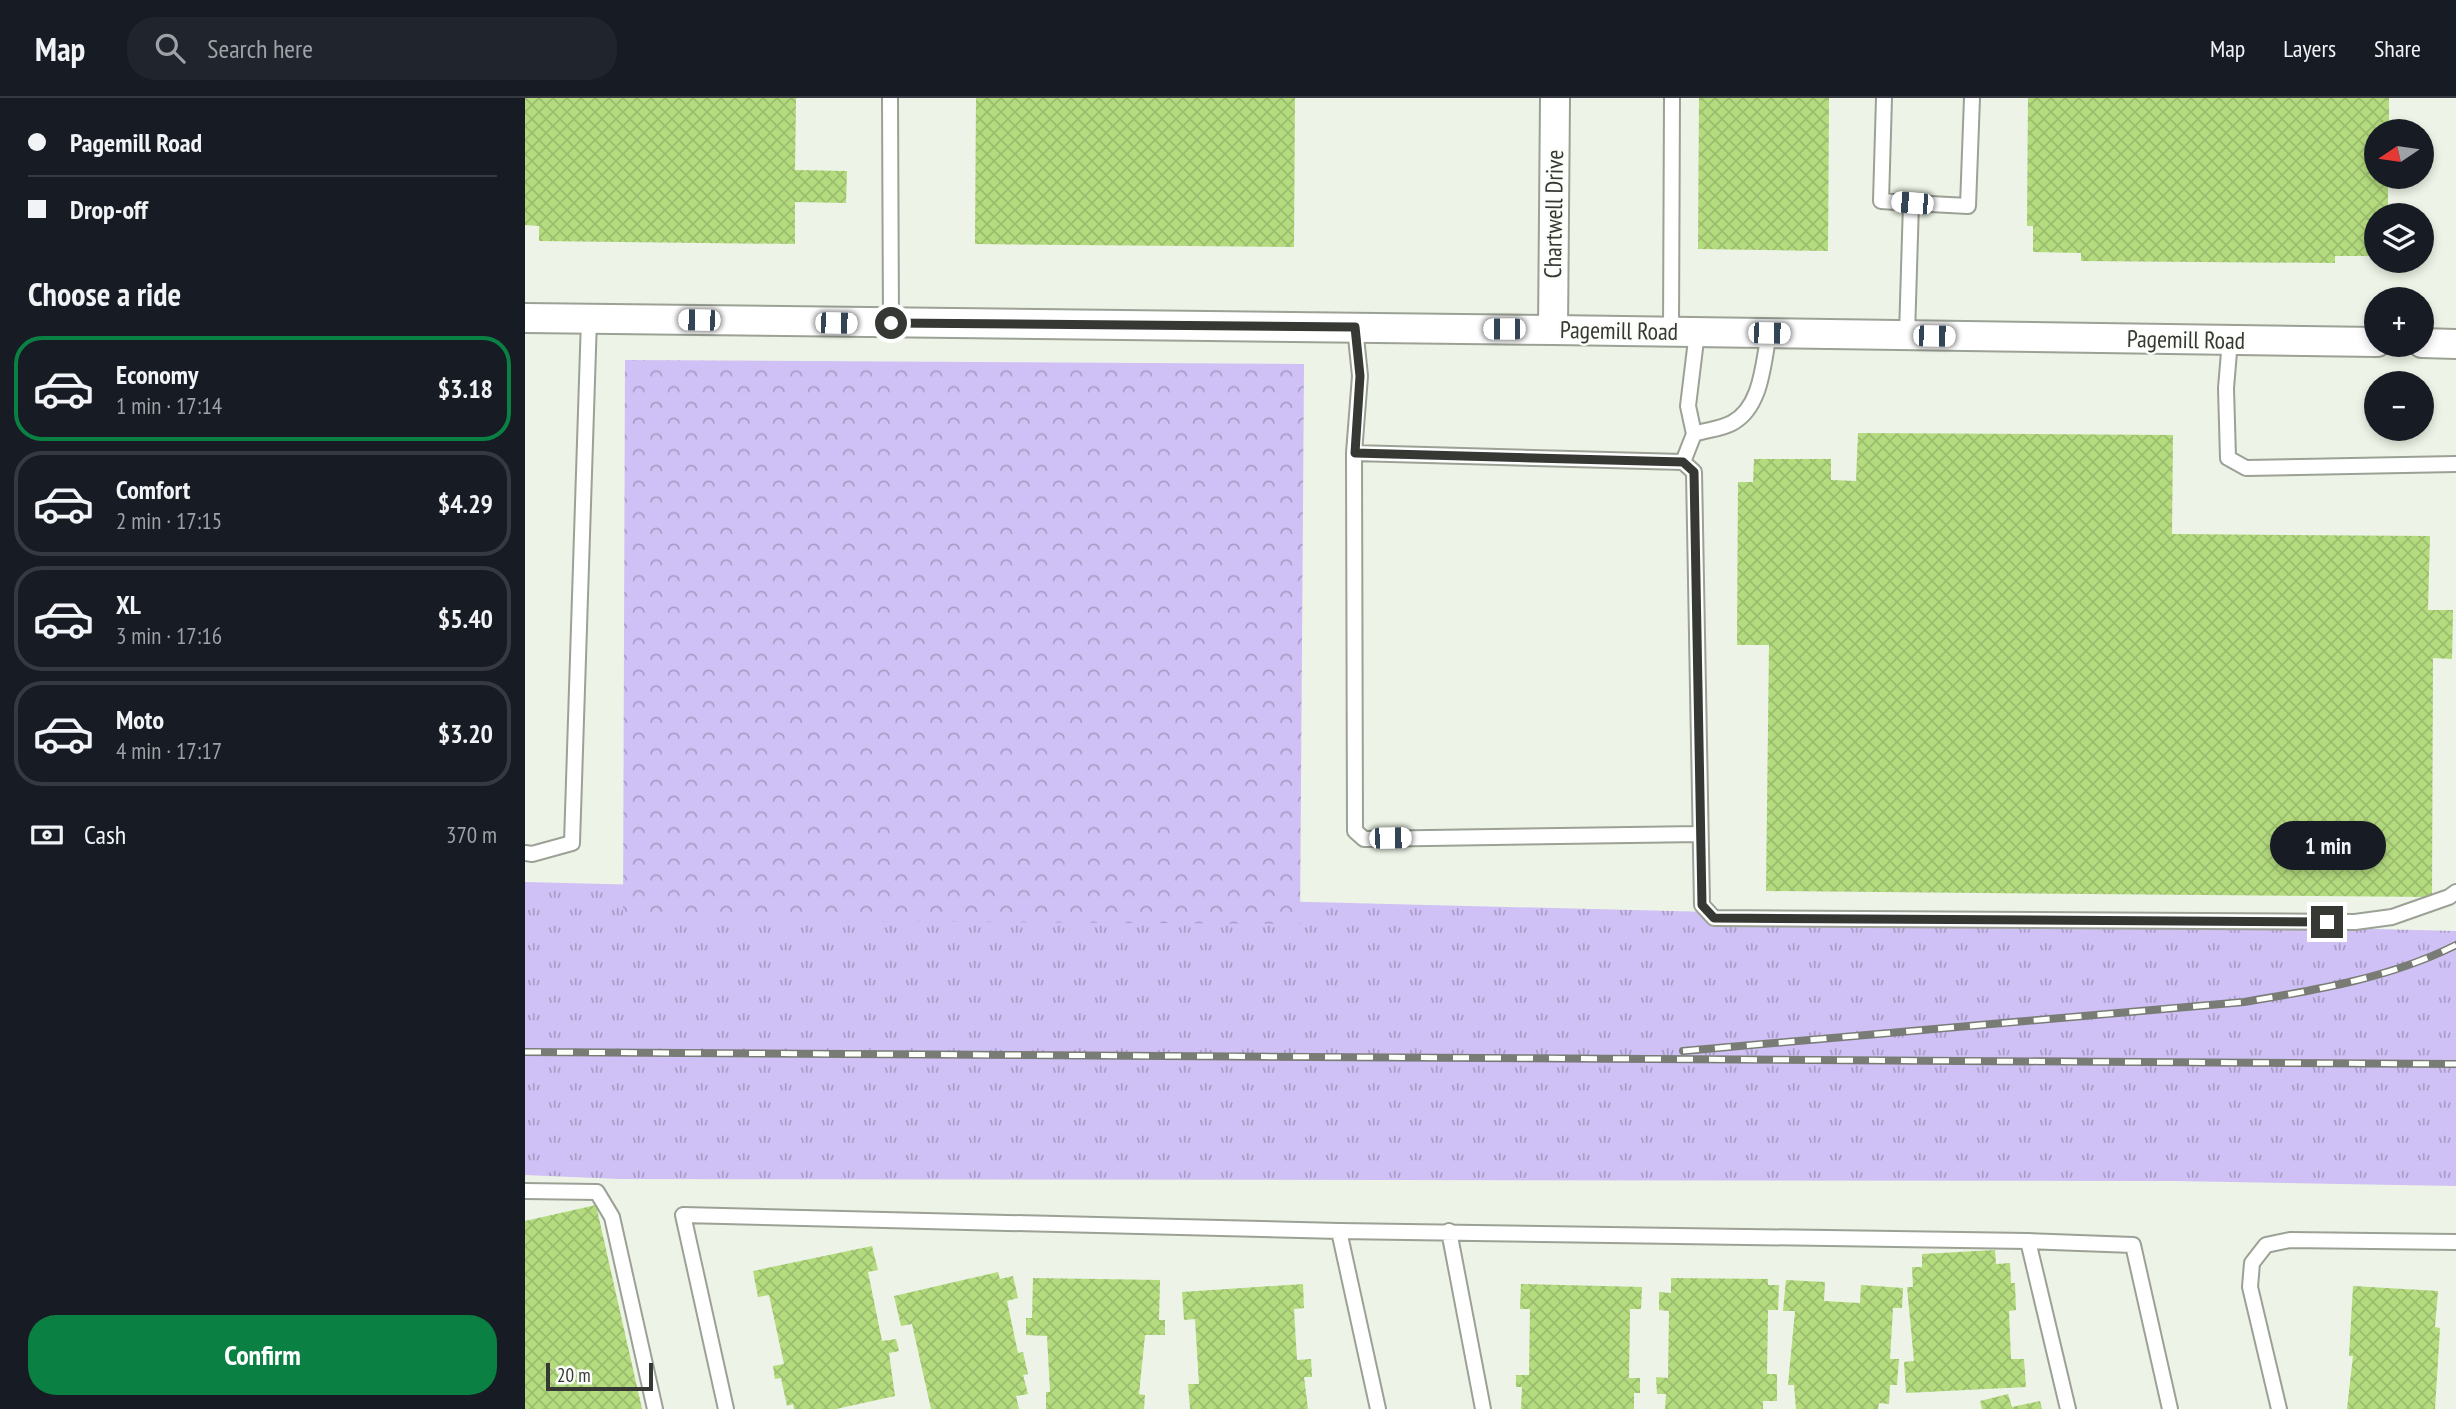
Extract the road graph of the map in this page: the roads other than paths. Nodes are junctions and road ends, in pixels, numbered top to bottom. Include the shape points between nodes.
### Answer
1 (890, 98) edge
2 (1555, 98) edge
3 (1672, 98) edge
4 (1884, 98) edge
5 (1972, 98) edge
6 (1912, 203) junction
7 (525, 318) edge
8 (589, 319) junction
9 (891, 323) junction
10 (1355, 327) junction
11 (1553, 330) junction
12 (1684, 331) junction
13 (1769, 333) junction
14 (1906, 335) junction
15 (2230, 340) junction
16 (2364, 342) edge
17 (2434, 343) edge
18 (2456, 344) edge
19 (1694, 434) junction
20 (1355, 453) junction
21 (1683, 462) junction
22 (2456, 464) edge
23 (1700, 834) junction
24 (525, 853) edge
25 (2453, 895) edge
26 (525, 1191) edge
27 (1339, 1231) junction
28 (1448, 1231) junction
29 (2028, 1241) junction
30 (2456, 1242) edge
31 (655, 1409) edge
32 (726, 1409) edge
33 (1378, 1409) edge
34 (1483, 1409) edge
35 (2067, 1409) edge
36 (2171, 1409) edge
37 (2279, 1409) edge

1 - 9 lane
2 - 11 street, Chartwell Drive
3 - 12 lane
4 - 6 lane via 1881,201
5 - 6 lane via 1968,206
6 - 14 lane
7 - 8 street, Pagemill Road
8 - 9 street, Pagemill Road
8 - 24 lane via 572,843
9 - 10 street, Pagemill Road
10 - 11 street, Pagemill Road
10 - 20 lane via 1360,376
11 - 12 street, Pagemill Road
12 - 13 street, Pagemill Road
12 - 19 lane
13 - 14 street, Pagemill Road
13 - 19 lane via 1759,387 1747,412 1731,424
14 - 15 street, Pagemill Road
15 - 16 street, Pagemill Road
15 - 22 lane via 2228,458 2246,468
17 - 18 street
19 - 21 lane
20 - 21 lane
20 - 23 lane via 1355,831 1364,839
21 - 23 lane via 1694,472
23 - 25 lane via 1702,905 1714,918 2355,922 2392,917
26 - 31 lane via 597,1192 602,1200 612,1217
27 - 28 lane
27 - 32 lane via 683,1215
27 - 33 lane
28 - 29 lane
28 - 34 lane
29 - 35 lane
29 - 36 lane via 2133,1245
30 - 37 lane via 2290,1240 2266,1245 2252,1263 2250,1287

